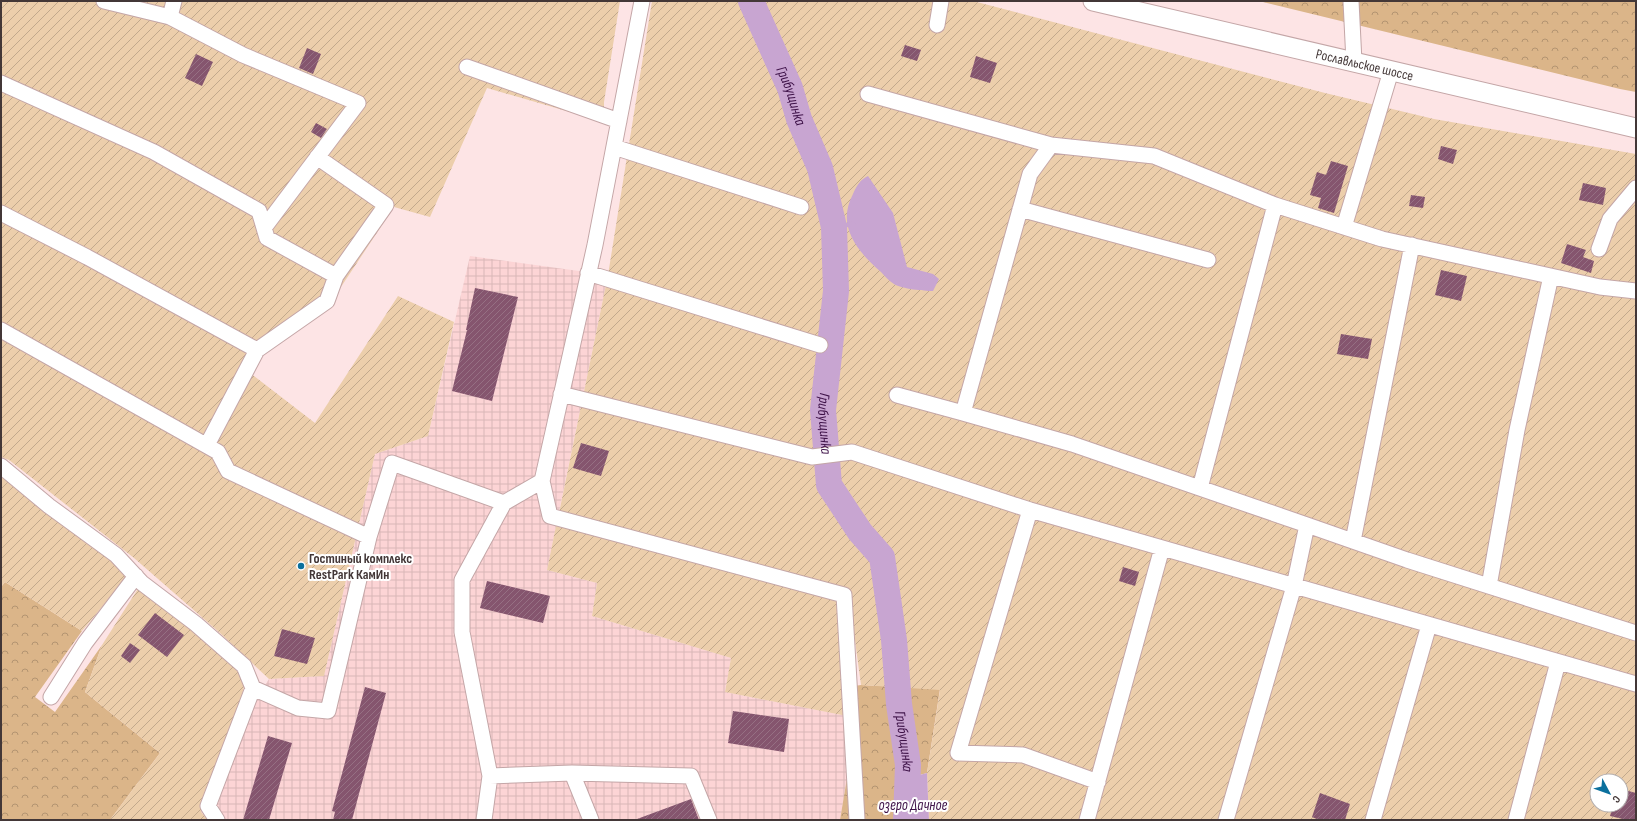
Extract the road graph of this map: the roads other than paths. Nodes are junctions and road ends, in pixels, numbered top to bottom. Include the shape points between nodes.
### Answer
1 (104, 1) edge
2 (174, 1) edge
3 (642, 1) edge
4 (941, 1) edge
5 (1093, 1) edge
6 (1351, 1) edge
7 (170, 17) junction
8 (937, 25) dead end
9 (1354, 62) junction
10 (467, 67) dead end
11 (1391, 71) junction
12 (1, 83) edge
13 (868, 94) dead end
14 (619, 121) junction
15 (1636, 128) edge
16 (1051, 145) junction
17 (614, 147) junction
18 (318, 157) junction
19 (1636, 188) edge
20 (1275, 205) junction
21 (801, 207) dead end
22 (1020, 209) junction
23 (1, 213) edge
24 (1344, 226) junction
25 (264, 228) junction
26 (1412, 245) junction
27 (1599, 249) dead end
28 (1208, 260) dead end
29 (588, 273) junction
30 (336, 276) junction
31 (1551, 276) junction
32 (1636, 291) edge
33 (1, 330) edge
34 (820, 345) dead end
35 (257, 350) junction
36 (562, 394) junction
37 (897, 395) dead end
38 (963, 412) junction
39 (207, 445) junction
40 (1, 466) edge
41 (542, 481) junction
42 (1200, 488) junction
43 (504, 503) junction
44 (1030, 510) junction
45 (1307, 525) junction
46 (369, 537) junction
47 (1353, 541) junction
48 (1162, 548) junction
49 (136, 576) junction
50 (1294, 586) junction
51 (1489, 586) junction
52 (1429, 625) junction
53 (1636, 633) edge
54 (1558, 662) junction
55 (1636, 684) edge
56 (253, 688) junction
57 (51, 697) dead end
58 (572, 774) junction
59 (490, 776) junction
60 (1098, 782) junction
61 (217, 820) edge
62 (484, 820) edge
63 (591, 820) edge
64 (709, 820) edge
65 (857, 820) edge
66 (1087, 820) edge
67 (1226, 820) edge
68 (1373, 820) edge
69 (1516, 820) edge

1 - 7 lane
2 - 7 lane
3 - 14 lane
4 - 8 lane
5 - 9 main road, Рославльское шоссе
6 - 9 lane
7 - 18 lane via 243,55 358,103
9 - 11 main road, Рославльское шоссе
10 - 14 lane
11 - 15 main road, Рославльское шоссе
11 - 24 lane
12 - 25 lane via 154,152 259,212
13 - 16 lane
14 - 17 lane
16 - 20 lane via 1154,156
16 - 22 lane via 1030,174
17 - 21 lane
17 - 29 lane
18 - 25 lane
18 - 30 lane via 386,205
19 - 27 lane via 1610,219
20 - 24 lane
20 - 42 lane
22 - 28 lane
22 - 38 lane
23 - 35 lane
24 - 26 lane via 1382,239
25 - 30 lane via 267,238
26 - 31 lane
26 - 47 lane
29 - 34 lane
29 - 36 lane
30 - 35 lane via 327,301
31 - 32 lane via 1600,287
31 - 51 lane via 1517,430
33 - 39 lane
35 - 39 lane
36 - 41 lane
36 - 44 lane via 812,457 852,452
37 - 38 lane
38 - 42 lane via 1072,444
39 - 46 lane via 218,452 228,471
40 - 49 lane via 49,506 116,554
41 - 43 lane
41 - 65 lane via 550,516 844,595
42 - 45 lane
43 - 46 lane via 392,463
43 - 59 lane via 462,580 462,632
44 - 48 lane
44 - 60 lane via 958,753 1023,755
45 - 47 lane
45 - 50 lane
46 - 56 lane via 328,711 298,708
47 - 51 lane
48 - 50 lane
48 - 60 lane
49 - 56 lane via 244,666
49 - 57 lane via 86,643
50 - 52 lane
50 - 67 lane
51 - 53 lane
52 - 54 lane
52 - 68 lane
54 - 55 lane
54 - 69 lane
56 - 61 lane via 208,806
58 - 59 lane
58 - 63 lane
58 - 64 lane via 692,776
59 - 62 lane
60 - 66 lane

